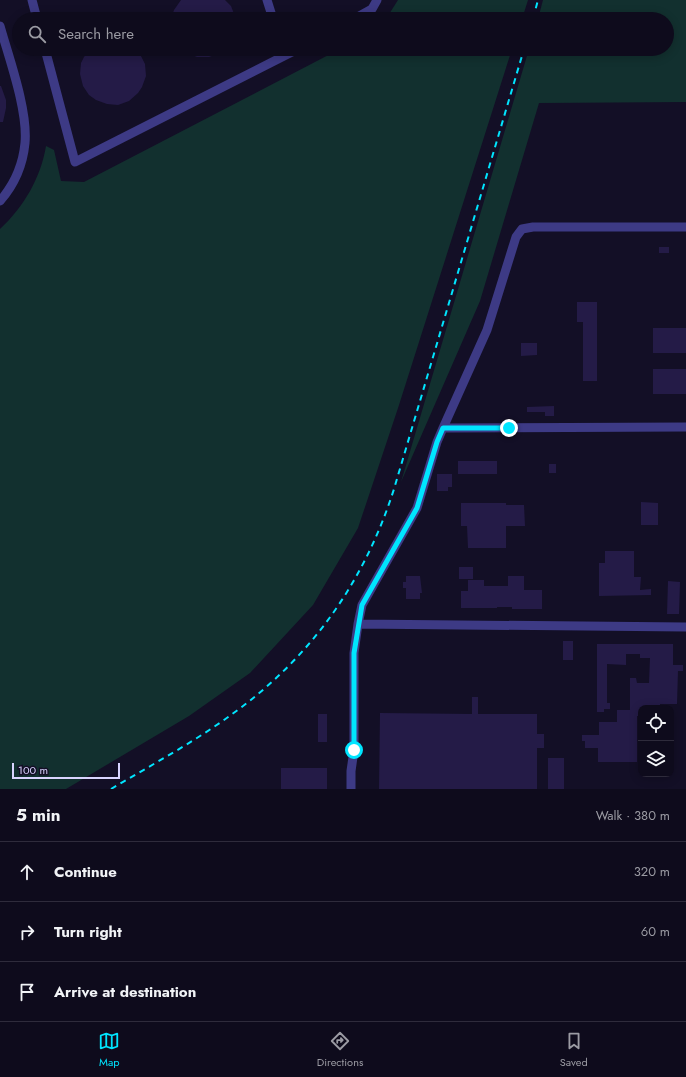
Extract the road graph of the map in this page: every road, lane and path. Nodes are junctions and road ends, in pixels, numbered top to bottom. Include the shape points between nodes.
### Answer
1 (32, 0) edge
2 (267, 0) edge
3 (377, 0) edge
4 (35, 12) edge
5 (271, 12) edge
6 (367, 12) edge
7 (0, 26) edge
8 (47, 56) edge
9 (277, 56) edge
10 (0, 201) edge
11 (686, 227) edge
12 (686, 427) edge
13 (443, 428) junction
14 (358, 624) junction
15 (686, 626) edge
16 (354, 750) junction
17 (351, 789) edge
18 (357, 789) edge

1 - 4 street
2 - 5 street
3 - 6 street via 372,9
7 - 10 street via 21,100 25,142 20,167
8 - 9 street via 75,162
11 - 13 street via 522,229 516,237 487,330
12 - 13 street
13 - 14 street via 417,508 362,605
14 - 15 street
14 - 16 street via 354,653
16 - 17 street
16 - 18 street

